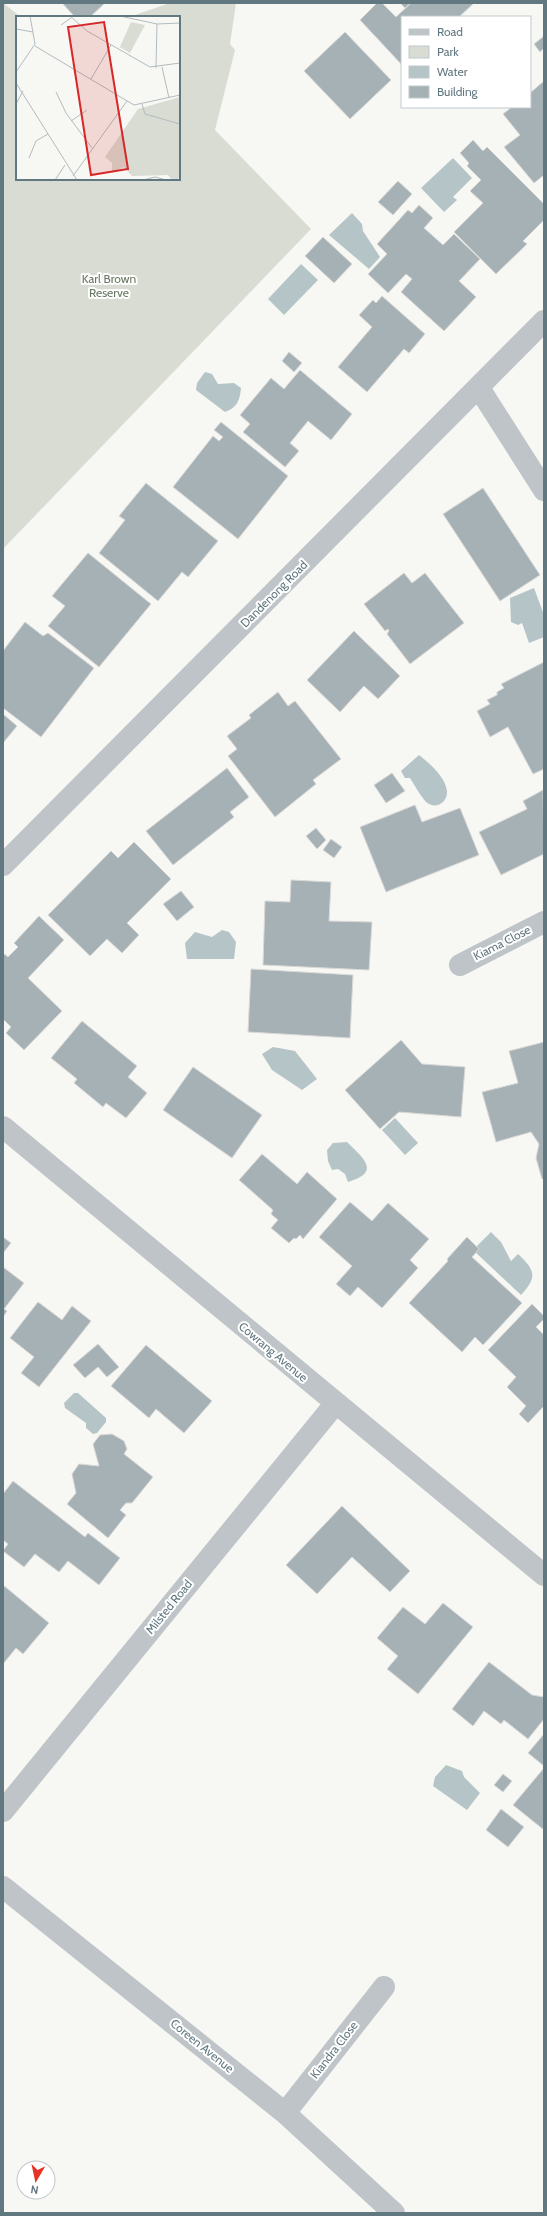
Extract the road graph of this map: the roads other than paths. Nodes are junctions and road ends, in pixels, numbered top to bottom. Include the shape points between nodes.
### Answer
1 (544, 322) edge
2 (479, 388) junction
3 (544, 490) edge
4 (3, 865) edge
5 (544, 922) edge
6 (460, 965) dead end
7 (3, 1127) edge
8 (334, 1404) junction
9 (544, 1575) edge
10 (3, 1811) edge
11 (3, 1886) edge
12 (384, 1987) dead end
13 (285, 2113) junction
14 (394, 2213) edge

1 - 2 street, Dandenong Road
2 - 3 street
2 - 4 street, Dandenong Road
5 - 6 street, Kiama Close
7 - 8 street, Cowrang Avenue
8 - 9 street, Cowrang Avenue
8 - 10 street, Milsted Road
11 - 13 street, Coreen Avenue
12 - 13 street, Kiandra Close
13 - 14 street, Coreen Avenue

